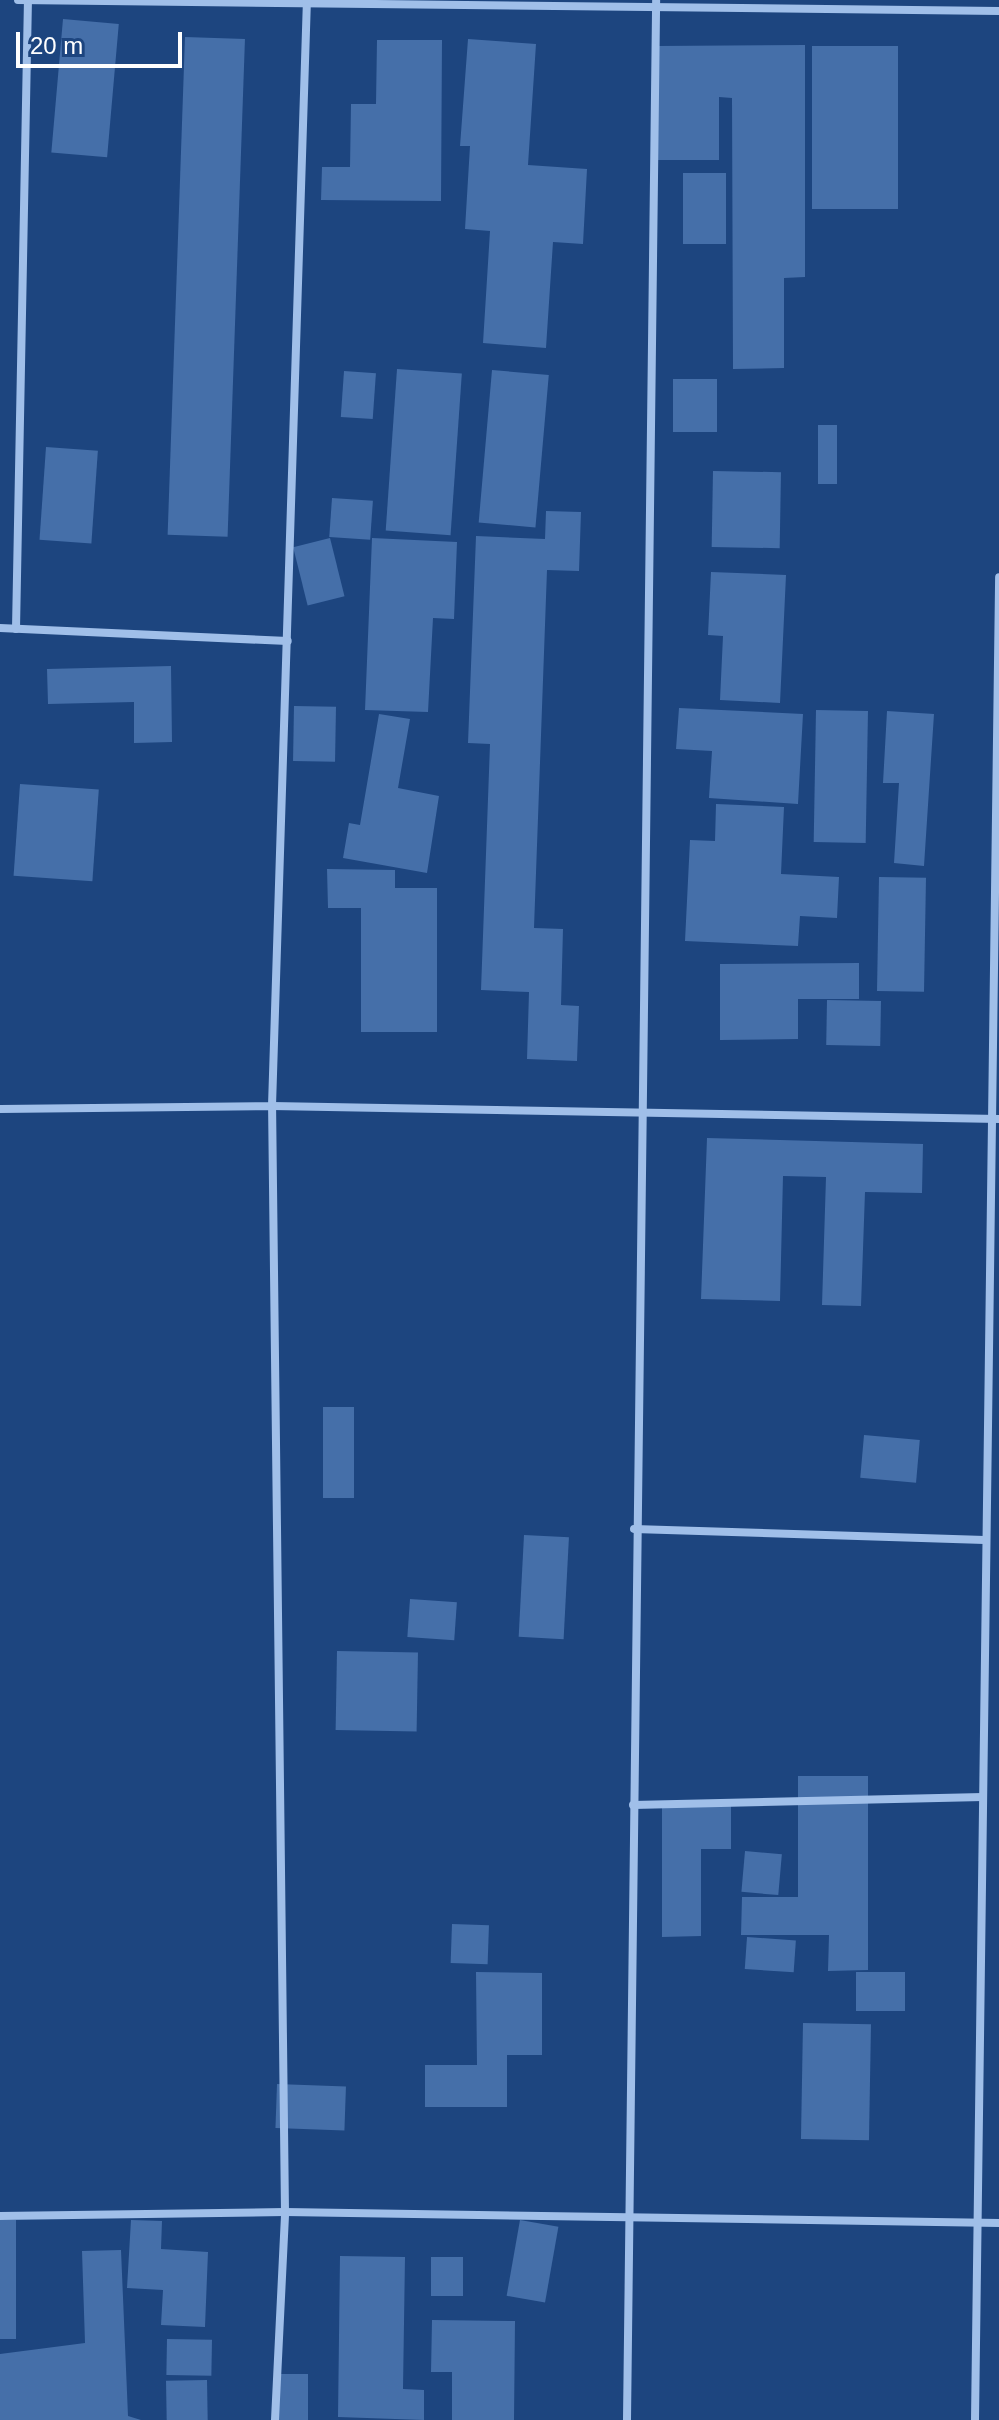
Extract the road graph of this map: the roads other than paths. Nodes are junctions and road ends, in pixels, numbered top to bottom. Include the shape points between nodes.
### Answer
1 (18, 0) edge
2 (28, 0) edge
3 (307, 3) edge
4 (656, 5) edge
5 (999, 11) edge
6 (999, 577) edge
7 (0, 628) edge
8 (16, 629) junction
9 (288, 641) junction
10 (272, 1106) junction
11 (0, 1109) edge
12 (642, 1114) junction
13 (995, 1119) edge
14 (634, 1529) junction
15 (985, 1540) junction
16 (983, 1797) junction
17 (633, 1805) junction
18 (285, 2212) junction
19 (0, 2216) edge
20 (627, 2219) junction
21 (978, 2222) junction
22 (999, 2223) edge
23 (275, 2420) edge
24 (627, 2420) edge
25 (975, 2420) edge

1 - 2 street
2 - 3 street
2 - 8 street
3 - 4 street
3 - 9 street
4 - 5 street
4 - 12 street
6 - 13 street
7 - 8 street
8 - 9 street
9 - 10 street
10 - 11 street
10 - 12 street
10 - 18 street
12 - 13 street
12 - 14 street
13 - 15 street
14 - 15 street
14 - 17 street
15 - 16 street
16 - 17 street
16 - 21 street
17 - 20 street
18 - 19 street
18 - 20 street
18 - 23 street
20 - 21 street
20 - 24 street
21 - 22 street
21 - 25 street

